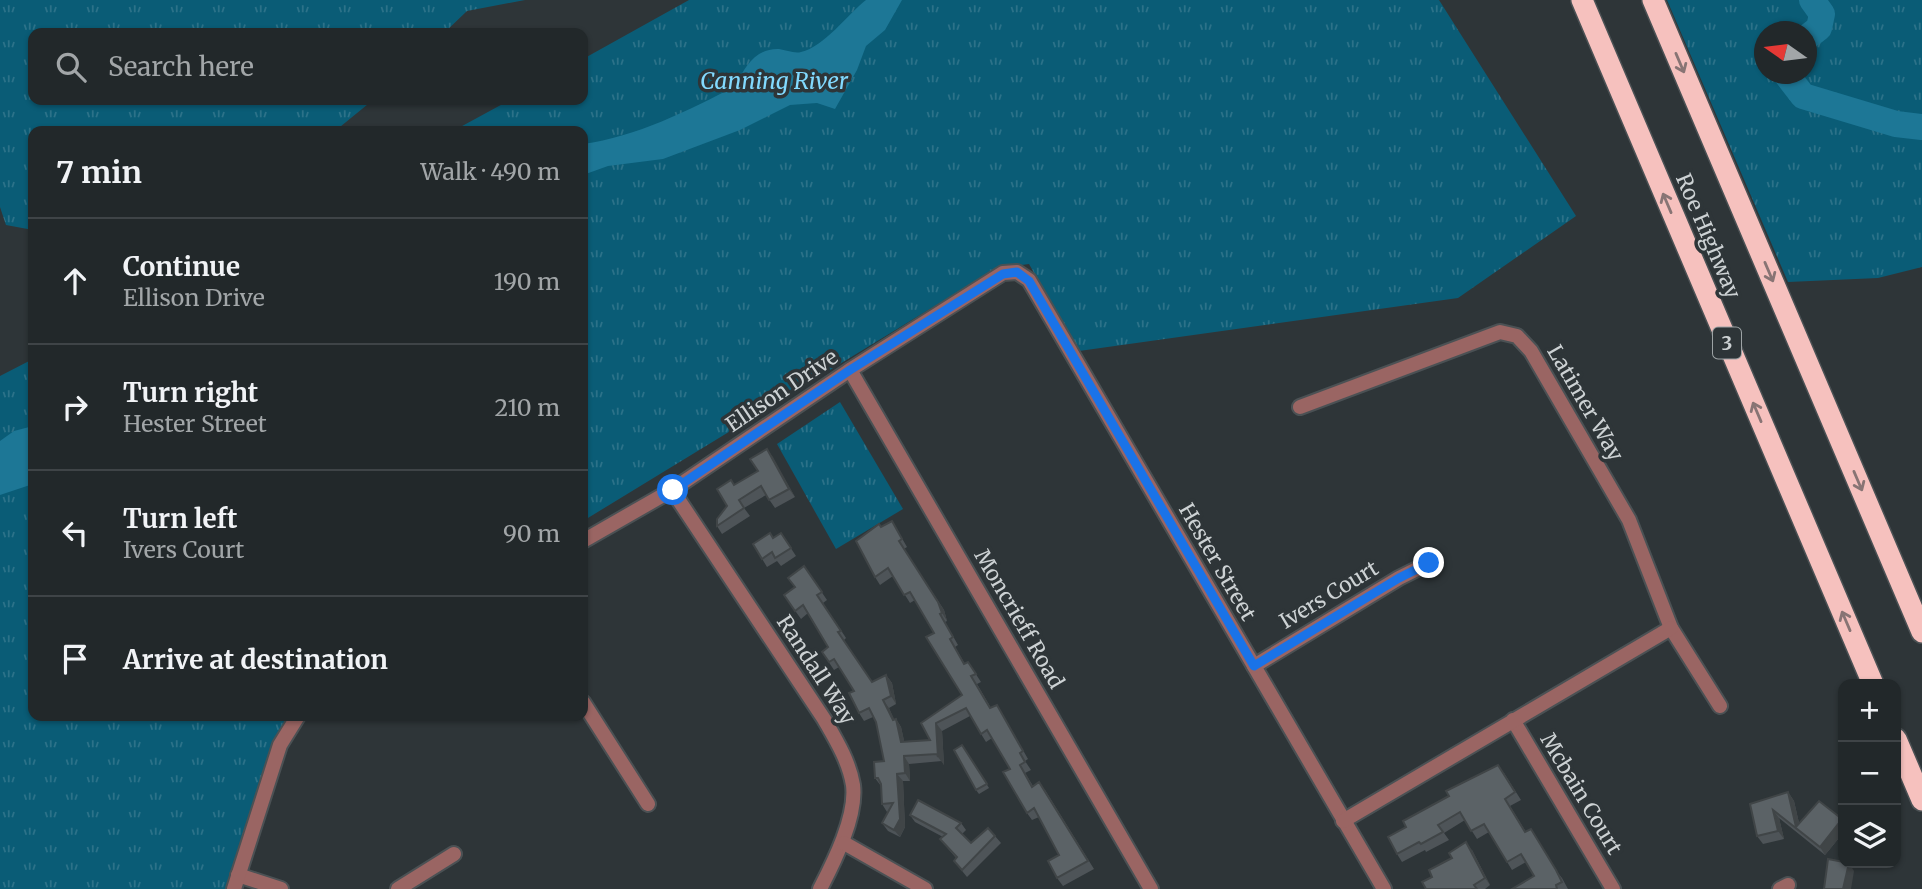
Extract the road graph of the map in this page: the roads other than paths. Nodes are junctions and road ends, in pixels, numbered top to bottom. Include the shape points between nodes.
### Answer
1 (1582, 0) edge
2 (1653, 0) edge
3 (1003, 274) joint
4 (850, 370) junction
5 (1300, 407) dead end
6 (673, 490) junction
7 (588, 538) edge
8 (1429, 563) dead end
9 (1671, 628) junction
10 (1922, 632) edge
11 (1254, 666) junction
12 (1870, 679) edge
13 (1720, 706) dead end
14 (588, 710) edge
15 (1513, 720) junction
16 (295, 721) edge
17 (1897, 742) edge
18 (1922, 800) edge
19 (648, 804) dead end
20 (1343, 821) junction
21 (844, 843) junction
22 (454, 854) dead end
23 (236, 882) edge
24 (281, 889) edge
25 (398, 889) edge
26 (820, 889) edge
27 (925, 889) edge
28 (1152, 889) edge
29 (1384, 889) edge
30 (1613, 889) edge

12 -> 1 highway, Roe Highway / 3
2 -> 10 highway, Roe Highway
3 - 4 street, Ellison Drive
3 - 11 street, Hester Street via 1017,272 1029,281
4 - 6 street, Ellison Drive
4 - 28 street, Moncrieff Road
5 - 9 street, Latimer Way via 1500,332 1517,336 1531,351 1629,520
6 - 7 street, Ellison Drive
6 - 21 street, Randall Way via 843,752 853,787
8 - 11 street, Ivers Court
9 - 13 street, Latimer Way
9 - 15 street
11 - 20 street, Hester Street
14 - 19 street
15 - 20 street
15 - 30 street, Mcbain Court
16 - 23 street via 280,745
17 - 18 highway
20 - 29 street, Hester Street
21 - 26 street, Randall Way
21 - 27 street
22 - 25 street
23 - 24 street

